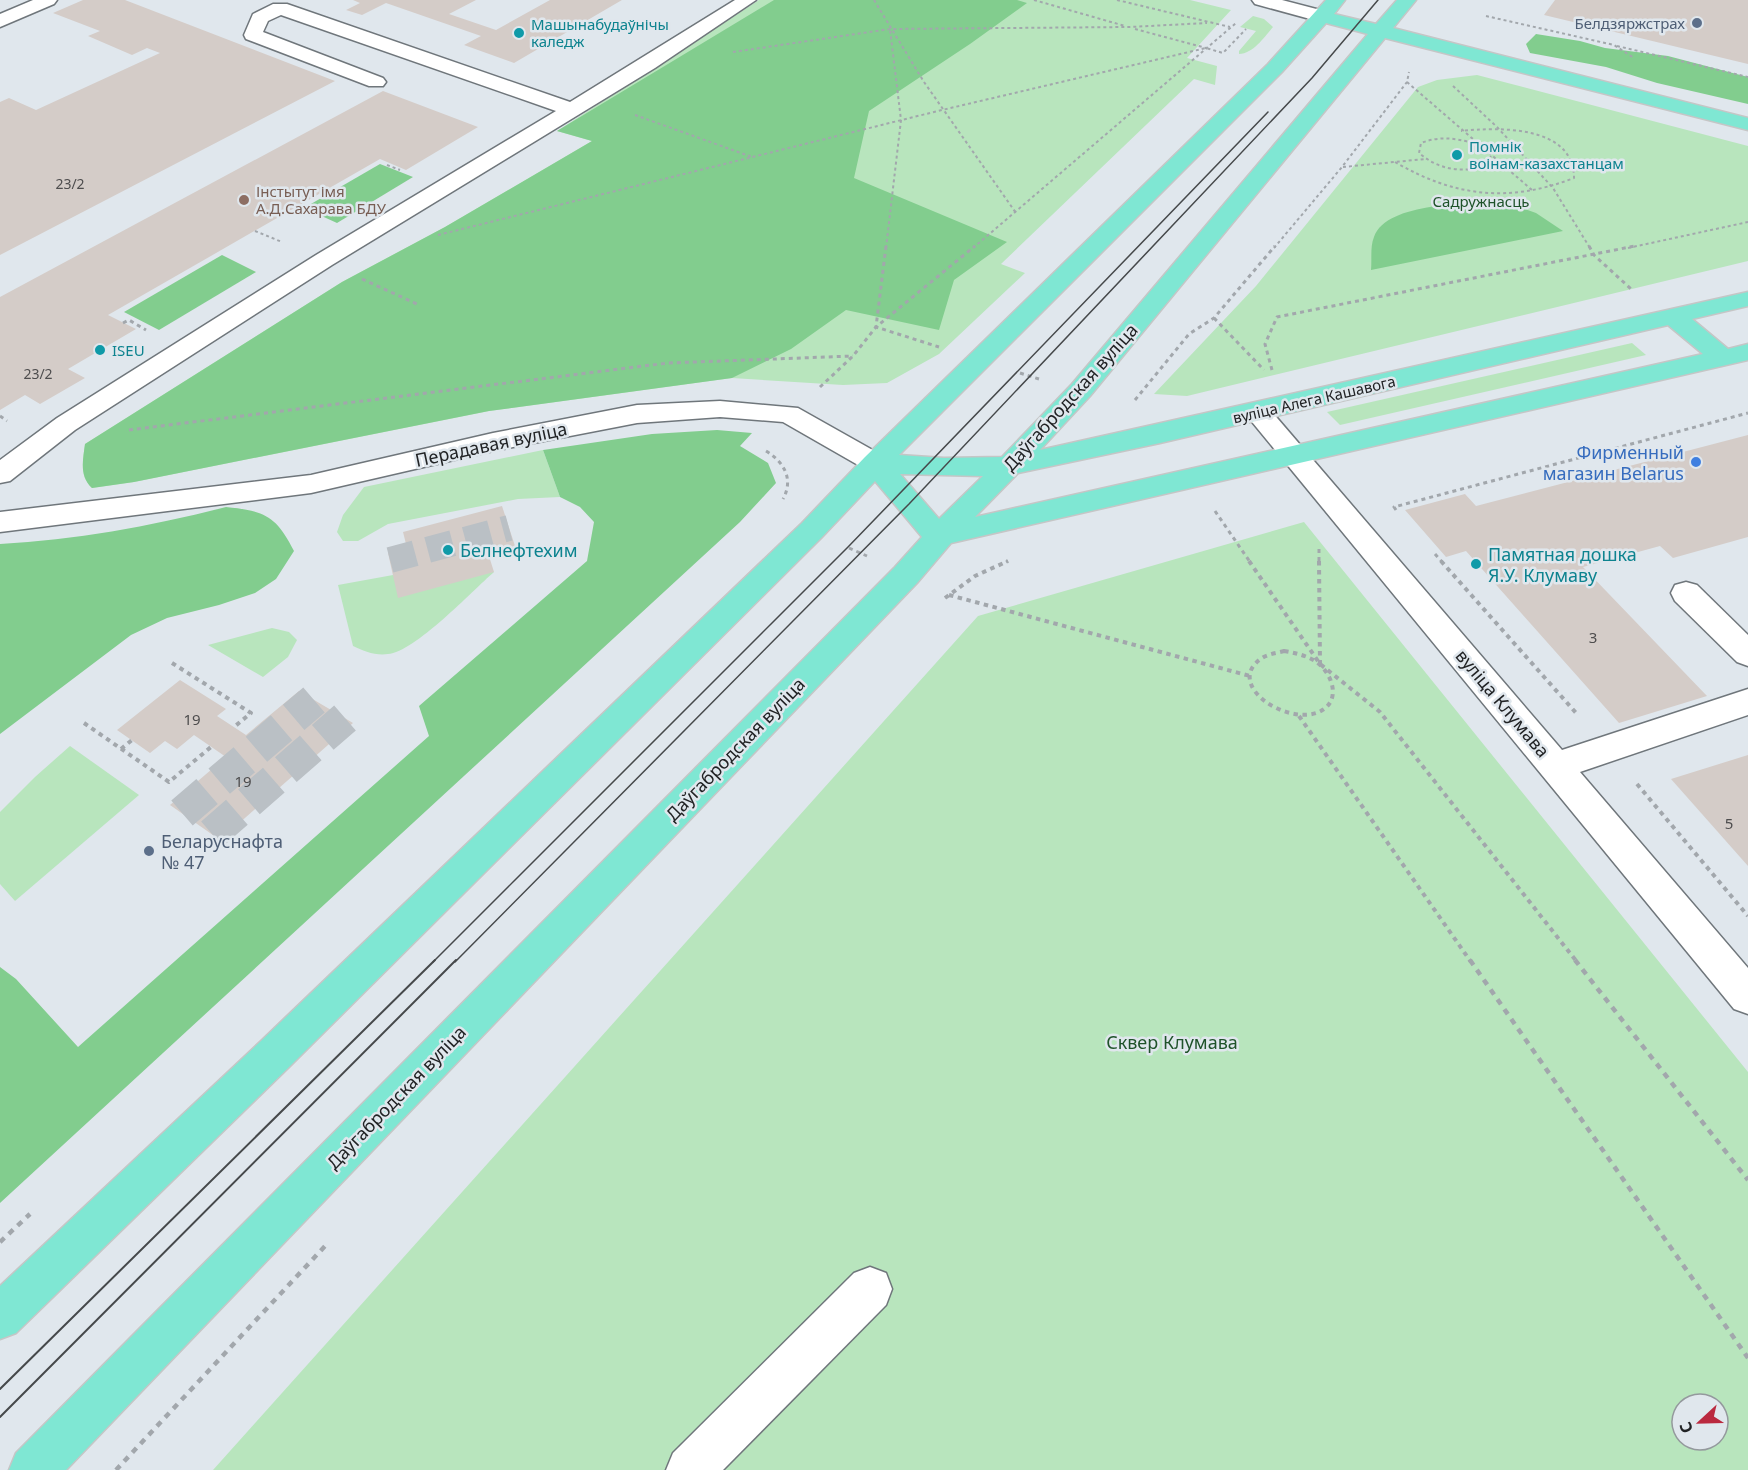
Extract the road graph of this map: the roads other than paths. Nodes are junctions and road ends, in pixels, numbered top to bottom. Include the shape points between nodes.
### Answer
1 (48, 0) edge
2 (747, 0) edge
3 (1260, 0) edge
4 (1407, 0) edge
5 (272, 4) edge
6 (1329, 8) edge
7 (0, 21) edge
8 (1381, 30) junction
9 (376, 82) dead end
10 (572, 110) junction
11 (1748, 124) edge
12 (1748, 299) edge
13 (1673, 316) junction
14 (1735, 355) edge
15 (1257, 411) junction
16 (1292, 455) junction
17 (875, 463) junction
18 (1009, 466) junction
19 (0, 474) edge
20 (0, 522) edge
21 (937, 536) junction
22 (1686, 593) dead end
23 (1748, 654) edge
24 (1748, 702) edge
25 (1556, 766) junction
26 (1748, 996) edge
27 (870, 1289) dead end
28 (0, 1317) edge
29 (33, 1470) edge
30 (690, 1470) edge

1 - 7 street
2 - 10 street
3 - 6 street
4 - 8 main road, Даўгабродская вуліца
5 - 9 street via 253,35
5 - 10 street
6 - 8 main road
6 - 17 main road via 1275,68
8 - 11 main road
8 - 18 main road, Даўгабродская вуліца via 1079,392
10 - 19 street via 324,260 66,424
12 - 13 main road, вуліца Алега Кашавога
13 - 14 main road
13 - 15 main road, вуліца Алега Кашавога
14 - 16 main road
15 - 16 street, вуліца Клумава
15 - 18 main road, вуліца Алега Кашавога
16 - 21 main road
16 - 25 street, вуліца Клумава
17 - 18 main road, вуліца Алега Кашавога
17 - 20 street, Перадавая вуліца via 789,414 720,409 637,414 311,484
17 - 21 main road, Перадавая вуліца
17 - 28 main road via 812,530
18 - 21 main road, Даўгабродская вуліца
21 - 29 main road, Даўгабродская вуліца via 906,574
22 - 23 street
24 - 25 street
25 - 26 street, вуліца Клумава
27 - 30 street

